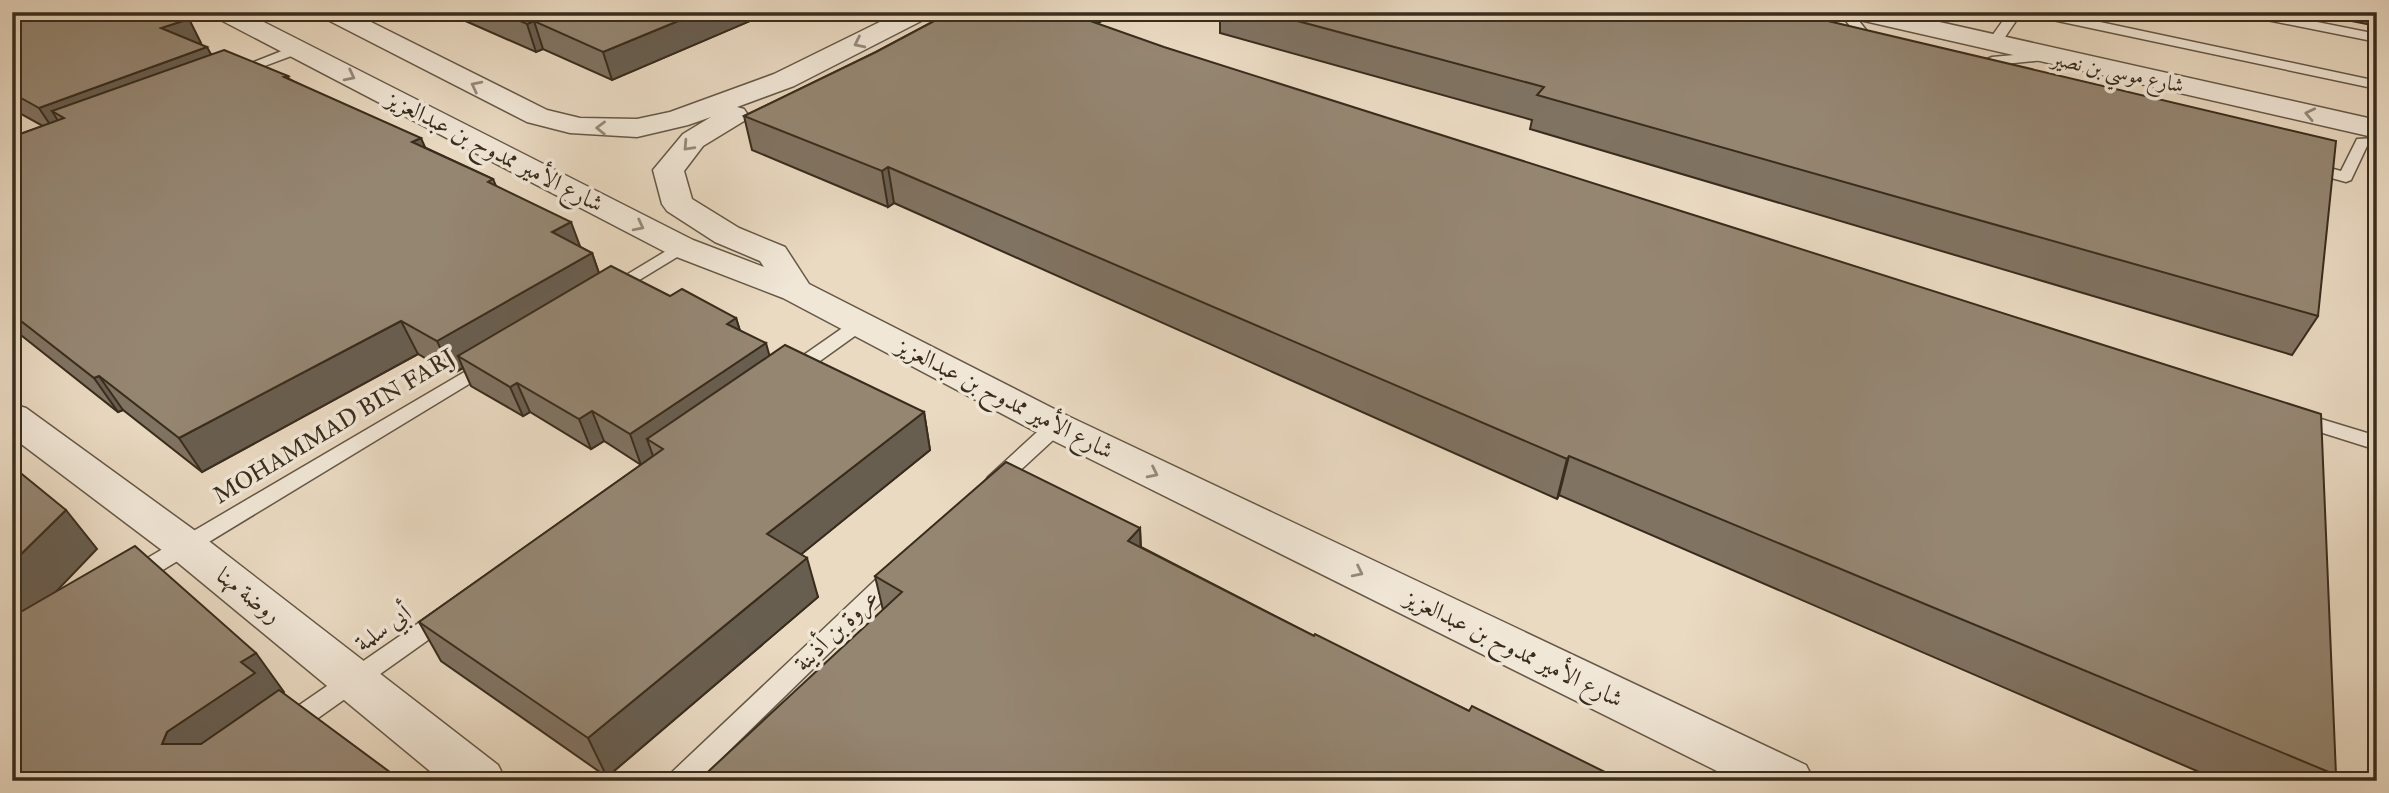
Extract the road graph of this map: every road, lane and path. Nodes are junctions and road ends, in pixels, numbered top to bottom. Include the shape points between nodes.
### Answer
1 (224, 12) edge
2 (331, 12) edge
3 (920, 12) edge
4 (1845, 12) edge
5 (1860, 12) edge
6 (2016, 12) edge
7 (2034, 12) edge
8 (2247, 12) edge
9 (2377, 38) edge
10 (1994, 43) junction
11 (297, 49) junction
12 (2048, 56) junction
13 (1868, 58) edge
14 (220, 78) edge
15 (784, 80) junction
16 (1968, 80) edge
17 (2377, 85) edge
18 (2377, 129) edge
19 (2377, 142) edge
20 (2292, 163) edge
21 (681, 247) junction
22 (795, 291) junction
23 (598, 297) edge
24 (860, 324) junction
25 (504, 354) edge
26 (770, 387) edge
27 (2284, 414) edge
28 (12, 416) edge
29 (1056, 426) junction
30 (2377, 443) edge
31 (975, 501) edge
32 (186, 546) junction
33 (914, 557) edge
34 (117, 586) edge
35 (456, 608) edge
36 (355, 679) junction
37 (266, 742) edge
38 (480, 781) edge
39 (680, 781) edge
40 (1788, 781) edge

1 - 11 street, شارع الأمير ممدوح بن عبدالعزيز
15 -> 2 street, شارع الأمير ممدوح بن عبدالعزيز via 637,128 580,127 537,116
3 -> 15 street
4 - 13 lane via 1864,35
5 - 10 street, شارع موسي بن نصير
6 - 10 lane
7 - 17 lane
8 - 9 lane
10 - 12 street, شارع موسي بن نصير
11 - 14 lane
11 -> 21 street, شارع الأمير ممدوح بن عبدالعزيز
12 - 16 lane via 1992,61
18 -> 12 street, شارع موسي بن نصير
15 -> 22 street via 693,139 668,170 678,204 727,235 773,254
19 - 20 lane via 2362,142 2346,177
21 - 22 street, شارع الأمير ممدوح بن عبدالعزيز
21 - 23 lane
22 - 24 street, شارع الأمير ممدوح بن عبدالعزيز
24 - 26 lane
24 - 29 street, شارع الأمير ممدوح بن عبدالعزيز
25 - 32 lane, MOHAMMAD BIN FARJ
27 - 30 lane
28 - 32 street, روضة مهنا
29 - 31 lane
29 -> 40 street, شارع الأمير ممدوح بن عبدالعزيز
32 - 34 lane, MOHAMMAD BIN FARJ
32 - 36 street, روضة مهنا
33 - 39 lane, عروة بن أذينة
35 - 36 lane, أبي سلمة
36 - 37 lane, أبي سلمة
36 - 38 street, روضة مهنا

